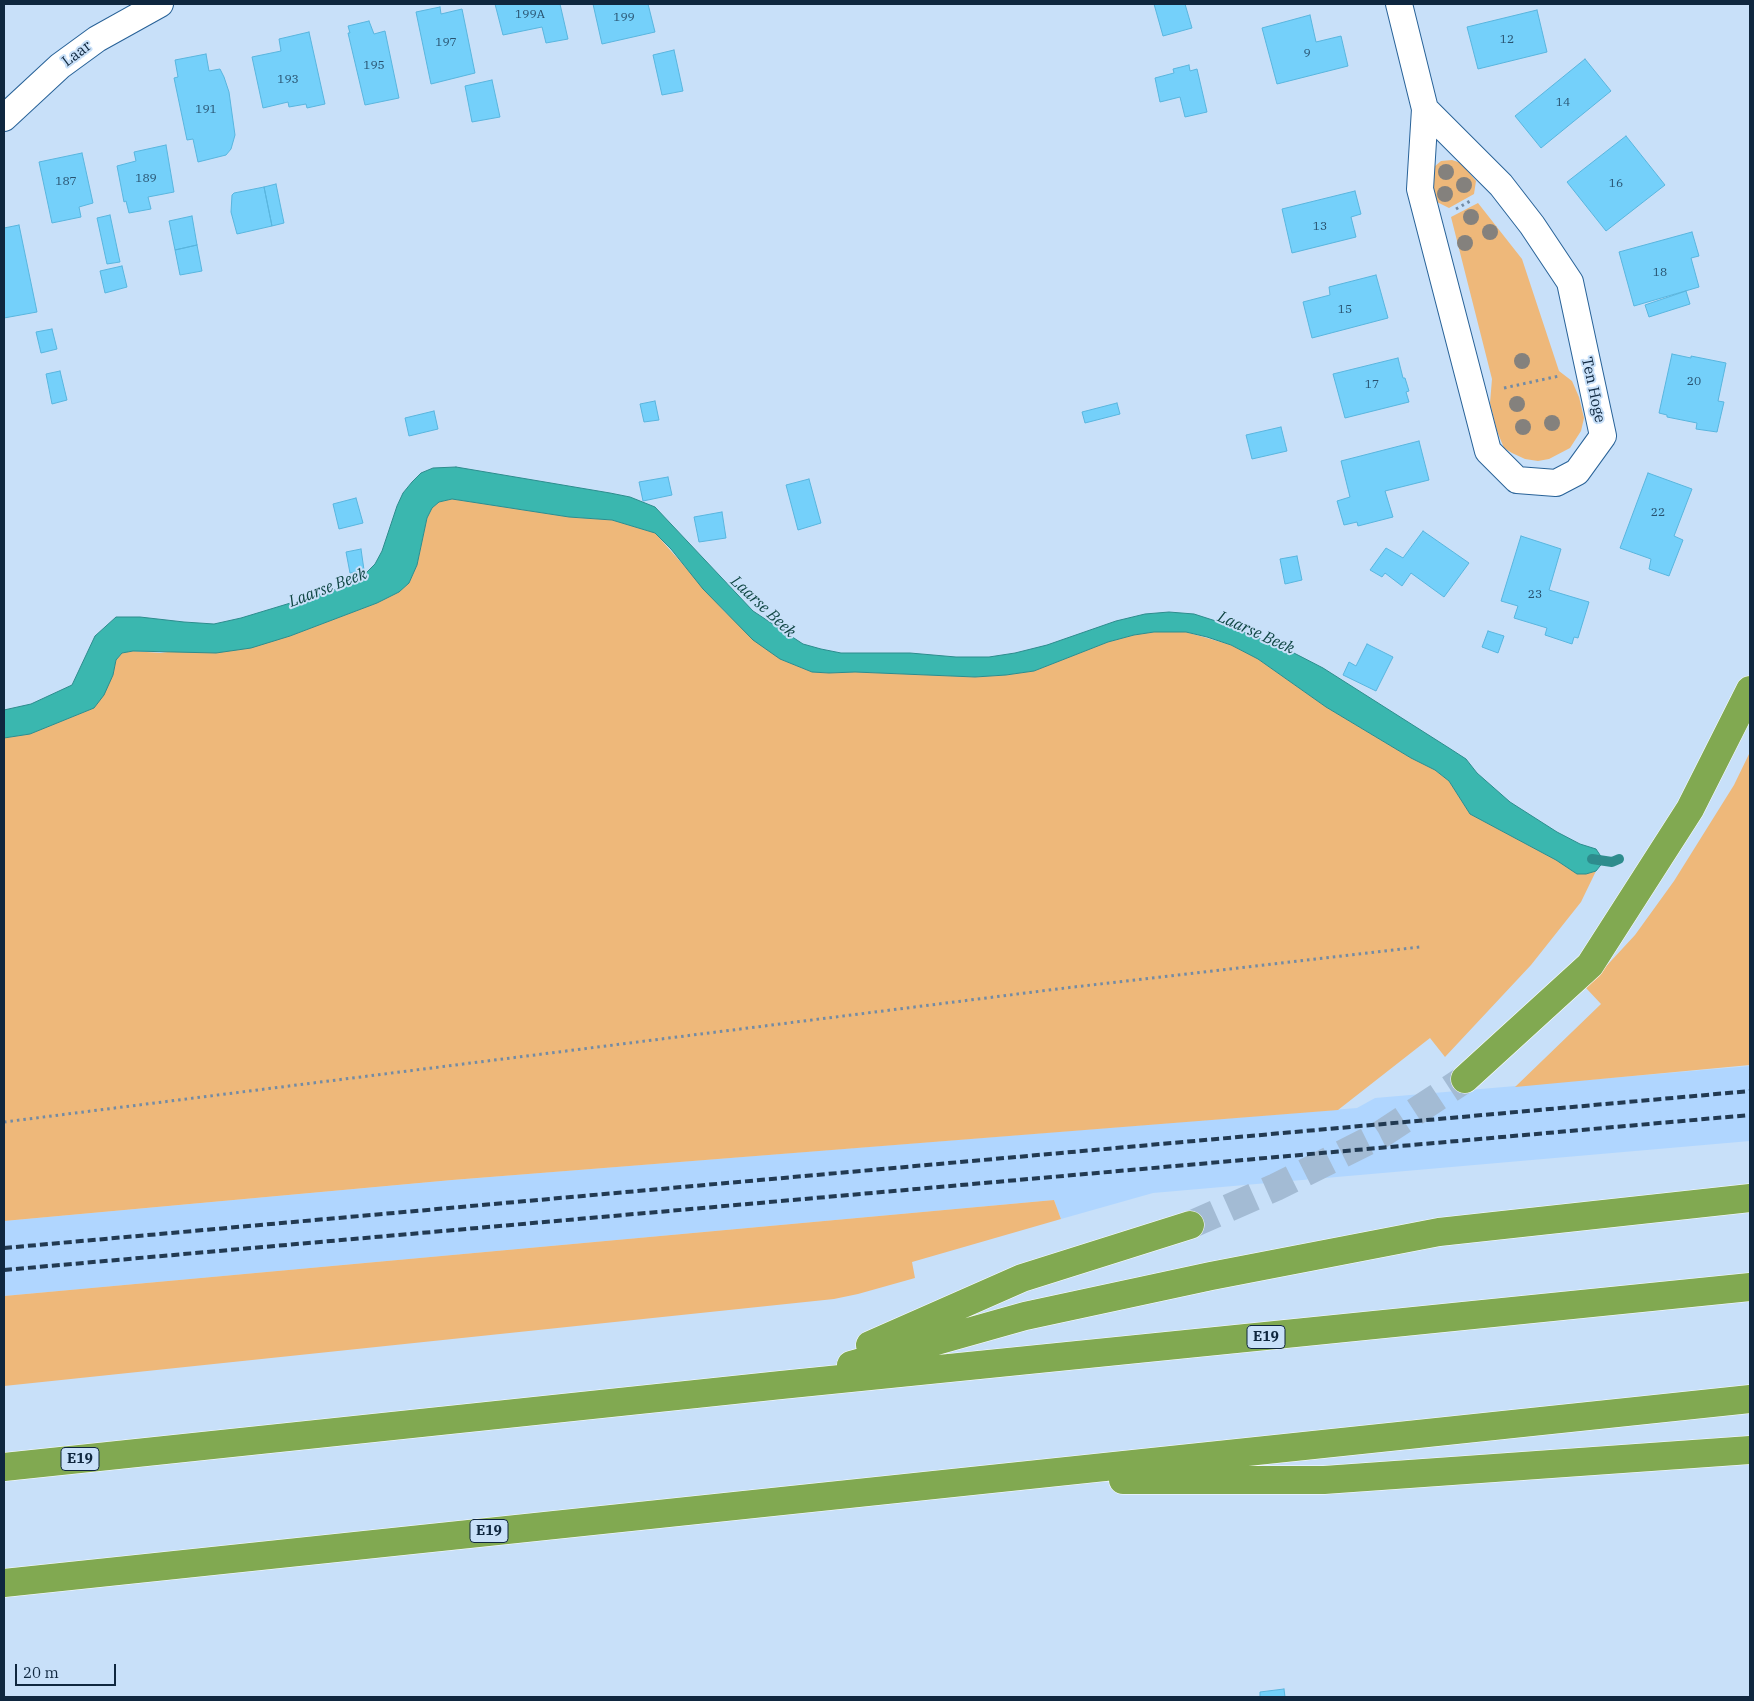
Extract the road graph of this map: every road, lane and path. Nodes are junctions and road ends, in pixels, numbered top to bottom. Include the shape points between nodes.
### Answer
1 (160, 4) edge
2 (1399, 4) edge
3 (1426, 109) junction
4 (4, 118) edge
5 (1501, 185) junction
6 (1429, 223) junction
7 (1589, 370) junction
8 (1474, 395) junction
9 (1750, 690) edge
10 (1420, 947) dead end
11 (1465, 1079) tunnel mouth
12 (4, 1122) edge
13 (1750, 1198) edge
14 (1190, 1225) tunnel mouth
15 (1750, 1287) edge
16 (782, 1385) junction
17 (1750, 1398) edge
18 (1750, 1450) edge
19 (4, 1467) edge
20 (974, 1480) junction
21 (4, 1583) edge

1 - 4 street, Laar via 97,38 60,66
2 - 3 street, Ten Hoge
3 - 5 street, Ten Hoge
3 - 6 street, Ten Hoge via 1420,189
5 - 6 path
5 - 7 street, Ten Hoge via 1532,224 1570,282
6 - 8 street, Ten Hoge
7 - 8 path
7 - 8 street, Ten Hoge via 1603,436 1577,472 1556,483 1517,480 1488,451
9 - 11 highway via 1690,809 1590,965
10 - 12 path via 1064,988
13 - 16 highway via 1439,1232 1211,1276 1025,1316
14 - 16 highway via 1022,1278
15 - 16 highway, E19
16 - 19 highway, E19
17 - 20 highway, E19
18 - 20 highway via 1324,1480
20 - 21 highway, E19

